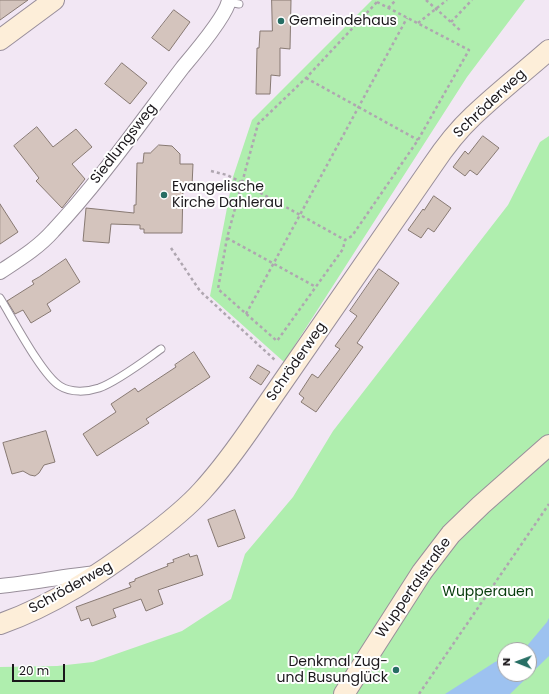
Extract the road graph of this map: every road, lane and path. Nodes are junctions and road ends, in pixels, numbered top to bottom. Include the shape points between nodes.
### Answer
1 (54, 0) edge
2 (396, 0) edge
3 (426, 0) edge
4 (447, 0) edge
5 (472, 0) edge
6 (232, 2) edge
7 (388, 8) junction
8 (437, 9) junction
9 (407, 18) junction
10 (451, 22) junction
11 (418, 23) junction
12 (461, 31) dead end
13 (0, 40) edge
14 (549, 50) edge
15 (306, 78) junction
16 (360, 107) junction
17 (418, 140) junction
18 (210, 171) dead end
19 (241, 182) junction
20 (300, 214) junction
21 (227, 238) junction
22 (345, 240) junction
23 (171, 248) dead end
24 (274, 263) junction
25 (0, 272) edge
26 (316, 287) junction
27 (0, 298) edge
28 (246, 314) junction
29 (161, 349) dead end
30 (263, 350) dead end
31 (549, 445) edge
32 (549, 504) edge
33 (100, 572) junction
34 (0, 586) edge
35 (0, 624) edge
36 (344, 694) edge
37 (419, 694) edge

1 - 13 main road
2 - 7 path
3 - 8 path
4 - 8 path
5 - 10 path
6 - 25 street, Siedlungsweg via 104,171 61,222 27,253
7 - 9 path
7 - 15 path via 377,2
8 - 10 path
8 - 11 path
9 - 11 path
9 - 16 path
10 - 12 path
11 - 17 path via 469,50
14 - 33 main road, Schröderweg via 490,100 449,142 258,419 201,492 157,531
15 - 16 path
15 - 19 path via 258,124
16 - 17 path
16 - 20 path
17 - 22 path via 352,236
18 - 19 path
19 - 20 path
19 - 21 path
20 - 22 path
20 - 24 path
21 - 24 path
21 - 28 path via 218,289
22 - 26 path via 343,249
23 - 30 path via 200,291
24 - 26 path
24 - 28 path
26 - 28 path via 276,341
27 - 29 lane via 40,364 62,388 84,392 99,388 122,376
31 - 36 main road, Wuppertalstraße via 451,534 418,578
32 - 37 path
33 - 34 street
33 - 35 main road, Schröderweg via 47,604

